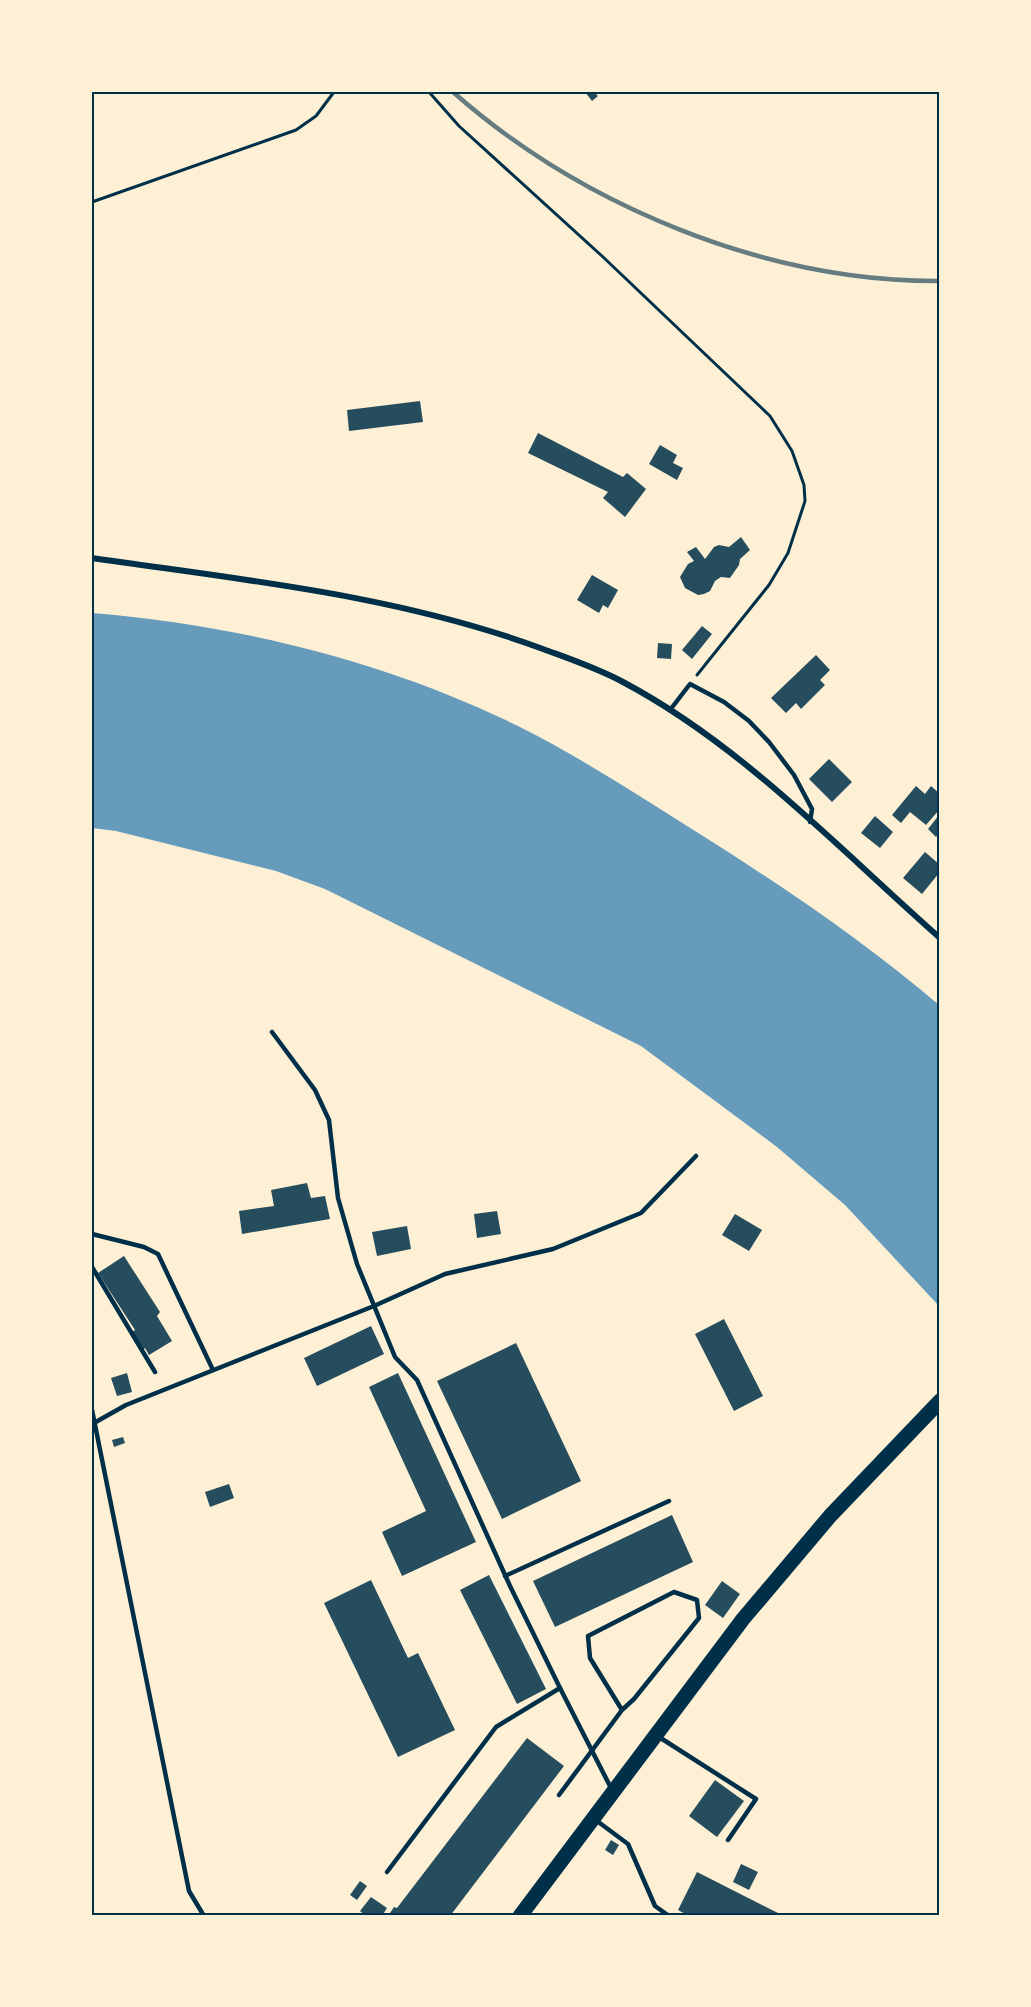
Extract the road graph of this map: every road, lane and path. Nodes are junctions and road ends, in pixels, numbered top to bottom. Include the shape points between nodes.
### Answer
1 (334, 92) edge
2 (429, 92) edge
3 (92, 202) edge
4 (92, 558) edge
5 (690, 684) junction
6 (670, 711) junction
7 (810, 822) junction
8 (939, 938) edge
9 (272, 1032) dead end
10 (696, 1156) dead end
11 (92, 1234) edge
12 (92, 1267) edge
13 (374, 1306) junction
14 (213, 1370) junction
15 (155, 1372) dead end
16 (939, 1401) edge
17 (92, 1410) edge
18 (94, 1423) junction
19 (669, 1501) dead end
20 (505, 1576) junction
21 (560, 1688) junction
22 (622, 1710) junction
23 (654, 1734) junction
24 (592, 1752) junction
25 (612, 1791) junction
26 (559, 1795) dead end
27 (593, 1817) junction
28 (728, 1840) dead end
29 (387, 1872) dead end
30 (204, 1916) edge
31 (520, 1916) edge
32 (669, 1916) edge

1 - 3 path via 316,116 296,130
2 - 5 path via 459,126 749,396 782,431 792,451 804,485 805,501 788,553 769,585
4 - 6 street via 343,596 446,617 597,670
5 - 6 lane
5 - 7 lane via 724,702 769,742 808,800 812,809
6 - 7 street via 732,755
7 - 8 street
9 - 13 lane via 315,1090 329,1120 338,1198
10 - 13 lane via 641,1213 553,1249 445,1274
11 - 14 lane via 158,1254
12 - 15 lane
13 - 14 lane
13 - 20 lane via 395,1357 417,1380
14 - 18 lane via 126,1405
16 - 23 main road via 779,1574
17 - 18 lane
18 - 30 lane via 189,1891
19 - 20 lane
20 - 21 lane
21 - 24 lane
21 - 29 lane via 496,1727
22 - 22 lane via 590,1658 588,1636 674,1592 697,1600 699,1618
22 - 24 lane
23 - 25 main road
23 - 28 lane via 756,1799
24 - 25 lane
24 - 26 lane
25 - 27 main road
27 - 31 main road
27 - 32 lane via 628,1844 655,1906

